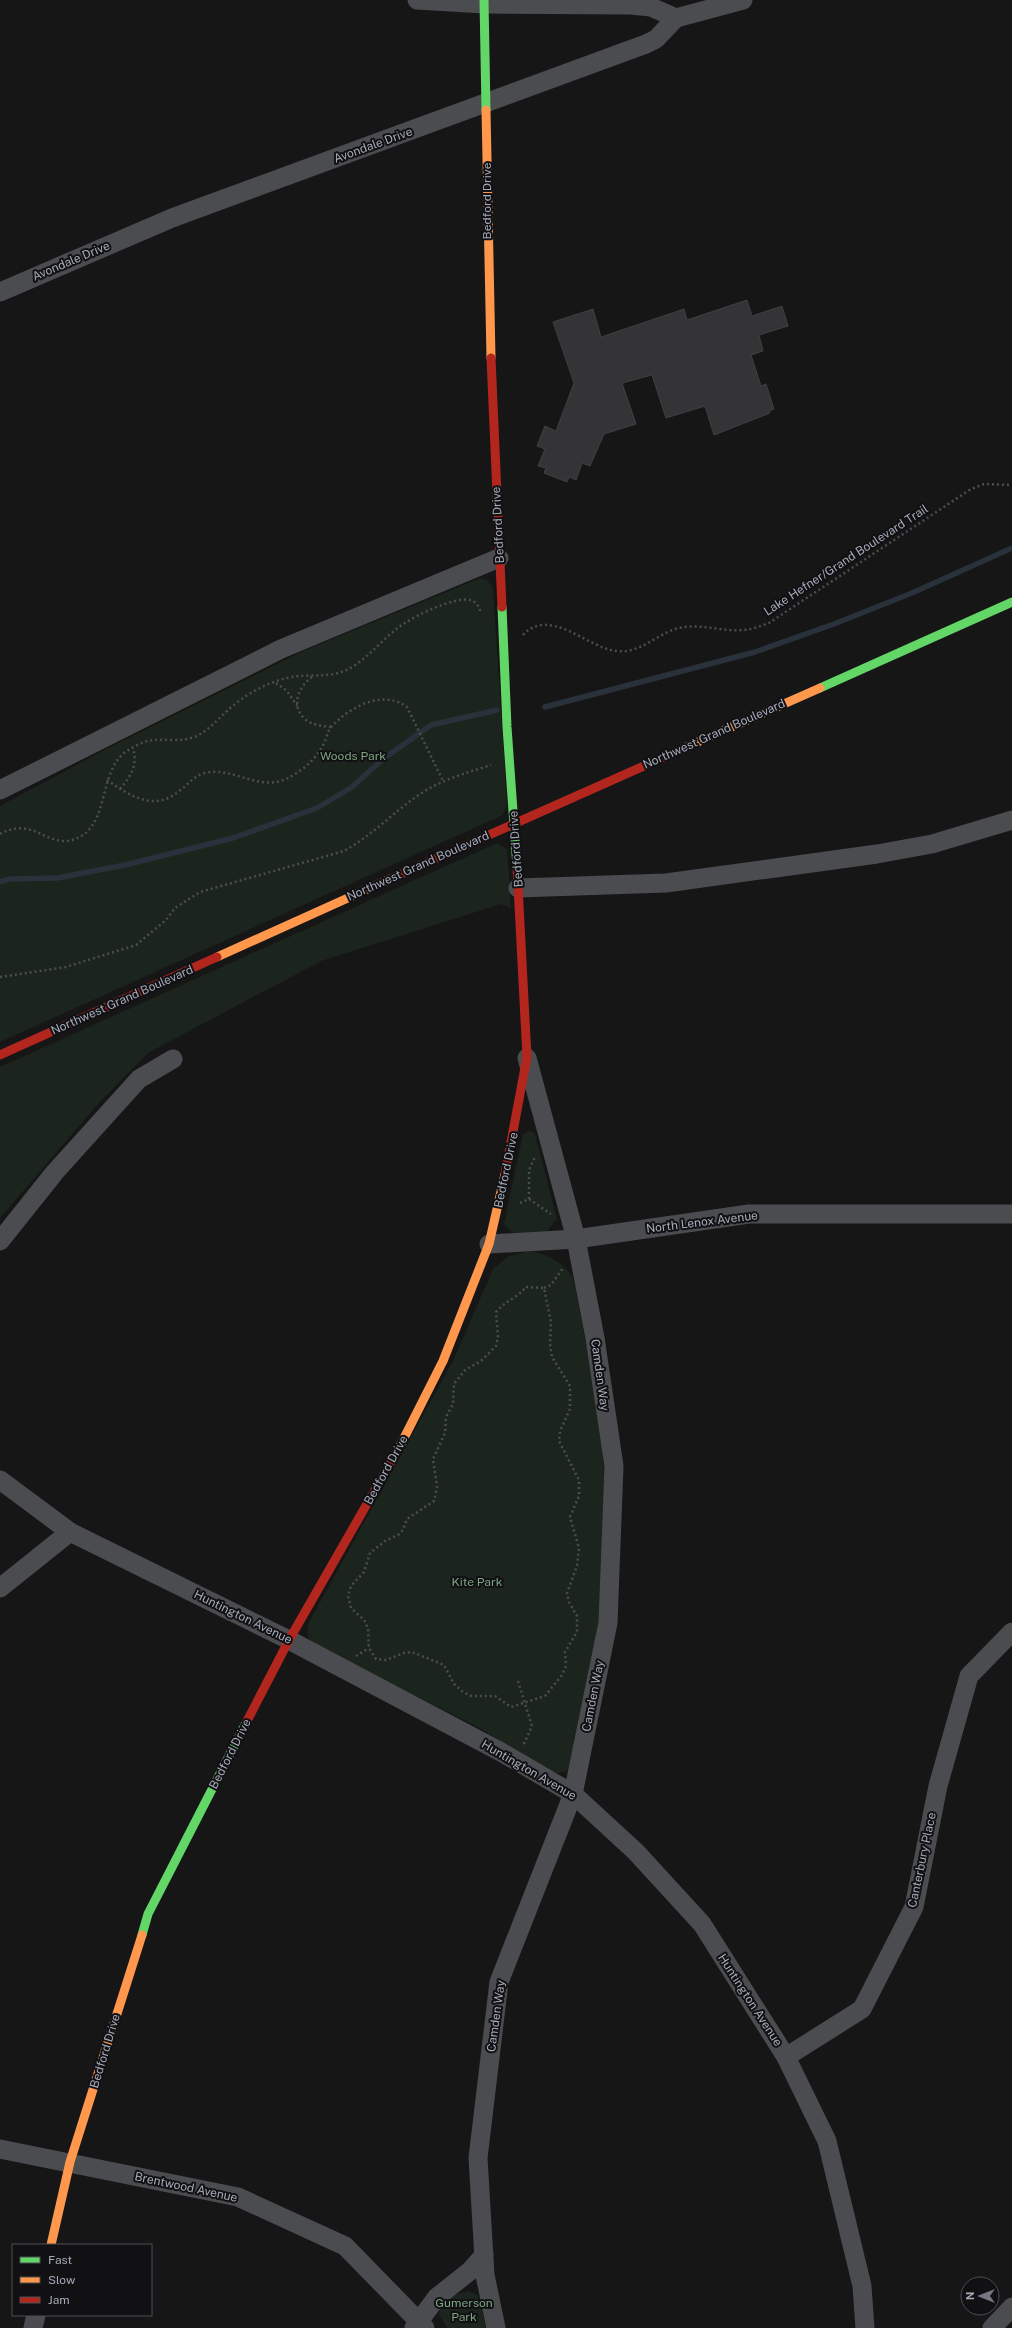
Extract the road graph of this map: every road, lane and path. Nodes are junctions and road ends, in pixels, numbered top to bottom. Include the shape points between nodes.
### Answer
1 (417, 0) edge
2 (743, 0) edge
3 (484, 2) edge
4 (676, 18) junction
5 (485, 104) junction
6 (0, 292) edge
7 (1012, 485) edge
8 (499, 558) junction
9 (1012, 602) edge
10 (484, 618) dead end
11 (520, 638) dead end
12 (312, 677) junction
13 (276, 682) junction
14 (298, 709) junction
15 (330, 727) junction
16 (133, 748) junction
17 (509, 762) junction
18 (107, 780) junction
19 (443, 782) junction
20 (120, 789) junction
21 (0, 790) edge
22 (1012, 820) edge
23 (515, 823) junction
24 (0, 834) edge
25 (518, 888) junction
26 (0, 977) edge
27 (0, 1055) edge
28 (527, 1057) junction
29 (173, 1059) dead end
30 (550, 1143) junction
31 (529, 1199) junction
32 (1012, 1214) edge
33 (496, 1218) junction
34 (575, 1234) junction
35 (0, 1241) edge
36 (489, 1244) junction
37 (0, 1480) edge
38 (70, 1532) junction
39 (0, 1588) edge
40 (1012, 1632) edge
41 (289, 1640) junction
42 (518, 1681) dead end
43 (526, 1702) junction
44 (511, 1757) junction
45 (573, 1794) junction
46 (786, 2056) junction
47 (0, 2149) edge
48 (70, 2162) junction
49 (51, 2244) edge
50 (484, 2255) junction
51 (1012, 2307) edge
52 (36, 2316) edge
53 (419, 2326) edge
54 (33, 2328) edge
55 (496, 2328) edge
56 (865, 2328) edge
57 (992, 2328) edge

1 - 3 street
2 - 4 street, Avondale Drive
3 - 4 street via 631,5 651,7
3 - 5 street, Bedford Drive
4 - 5 street, Avondale Drive via 656,38 646,44
5 - 6 street, Avondale Drive via 172,218
5 - 8 street, Bedford Drive via 488,293
7 - 11 path, Lake Hefner/Grand Boulevard Trail via 984,484 971,489 768,623 755,628 674,629 627,652 606,649 559,627 549,625 528,629
8 - 17 street, Bedford Drive
8 - 21 street via 281,649
9 - 23 street, Northwest Grand Boulevard
10 - 12 path via 478,605 469,600 447,604 404,623 354,666 340,673
12 - 13 path via 287,678
12 - 14 path via 300,688
13 - 14 path via 287,691
13 - 16 path via 243,698 203,733 192,738 153,740
14 - 15 path via 306,720
15 - 19 path via 364,703 377,700 399,701 413,716
15 - 20 path via 317,756 287,779 258,782 222,773 206,773 195,776 178,793 157,802 143,801
16 - 18 path via 116,762
16 - 20 path via 136,758 134,768
17 - 19 path via 454,776
17 - 23 street, Bedford Drive
18 - 20 path
18 - 24 path via 98,814 91,827 82,835 62,841 33,829 21,828
19 - 26 path via 422,794 362,841 344,850 195,894 136,945 66,967
22 - 25 street via 932,844 682,881
23 - 25 street, Bedford Drive
23 - 27 street, Northwest Grand Boulevard
25 - 28 street, Bedford Drive
28 - 30 street, Camden Way
28 - 33 street, Bedford Drive
29 - 35 street via 139,1079 56,1172
30 - 31 path via 533,1161 528,1179
30 - 34 street, Camden Way
31 - 33 path
31 - 34 path
32 - 34 street, North Lenox Avenue via 749,1214
33 - 36 street, Bedford Drive
34 - 36 street, North Lenox Avenue
34 - 45 street, Camden Way via 595,1338 614,1466 608,1623
36 - 41 street, Bedford Drive via 436,1374 396,1454
37 - 38 street, Huntington Avenue
38 - 39 street
38 - 41 street, Huntington Avenue
40 - 46 street, Canterbury Place via 969,1676 938,1786 914,1908 862,2009
41 - 44 street, Huntington Avenue
41 - 48 street, Bedford Drive via 148,1914
42 - 43 path
43 - 43 path via 511,1707 495,1696 467,1694 454,1684 444,1665 412,1652 386,1660 376,1659 369,1648 368,1628 364,1620 351,1608 348,1596 351,1586 364,1572 370,1553 398,1535 404,1530 407,1519 434,1501 437,1487 433,1459 445,1433 446,1417 453,1404 454,1384 465,1370 481,1361 496,1346 496,1312 502,1305 516,1299 526,1287 544,1288 551,1322 552,1357 570,1386 570,1409 560,1431 559,1441 579,1480 579,1496 570,1517 579,1548 577,1566 567,1593 577,1616 577,1632 565,1652 566,1666 562,1675 545,1696
43 - 44 path via 532,1726 521,1752
44 - 45 street, Huntington Avenue
45 - 46 street, Huntington Avenue via 636,1852 702,1924
45 - 50 street, Camden Way via 499,1982 478,2158
46 - 56 street, Huntington Avenue via 827,2141 862,2286
47 - 48 street, Brentwood Avenue
48 - 49 street, Bedford Drive
48 - 53 street, Brentwood Avenue via 238,2197 345,2246
50 - 53 street via 470,2271 437,2298
50 - 55 street, Camden Way via 485,2275
51 - 57 street
52 - 54 street

